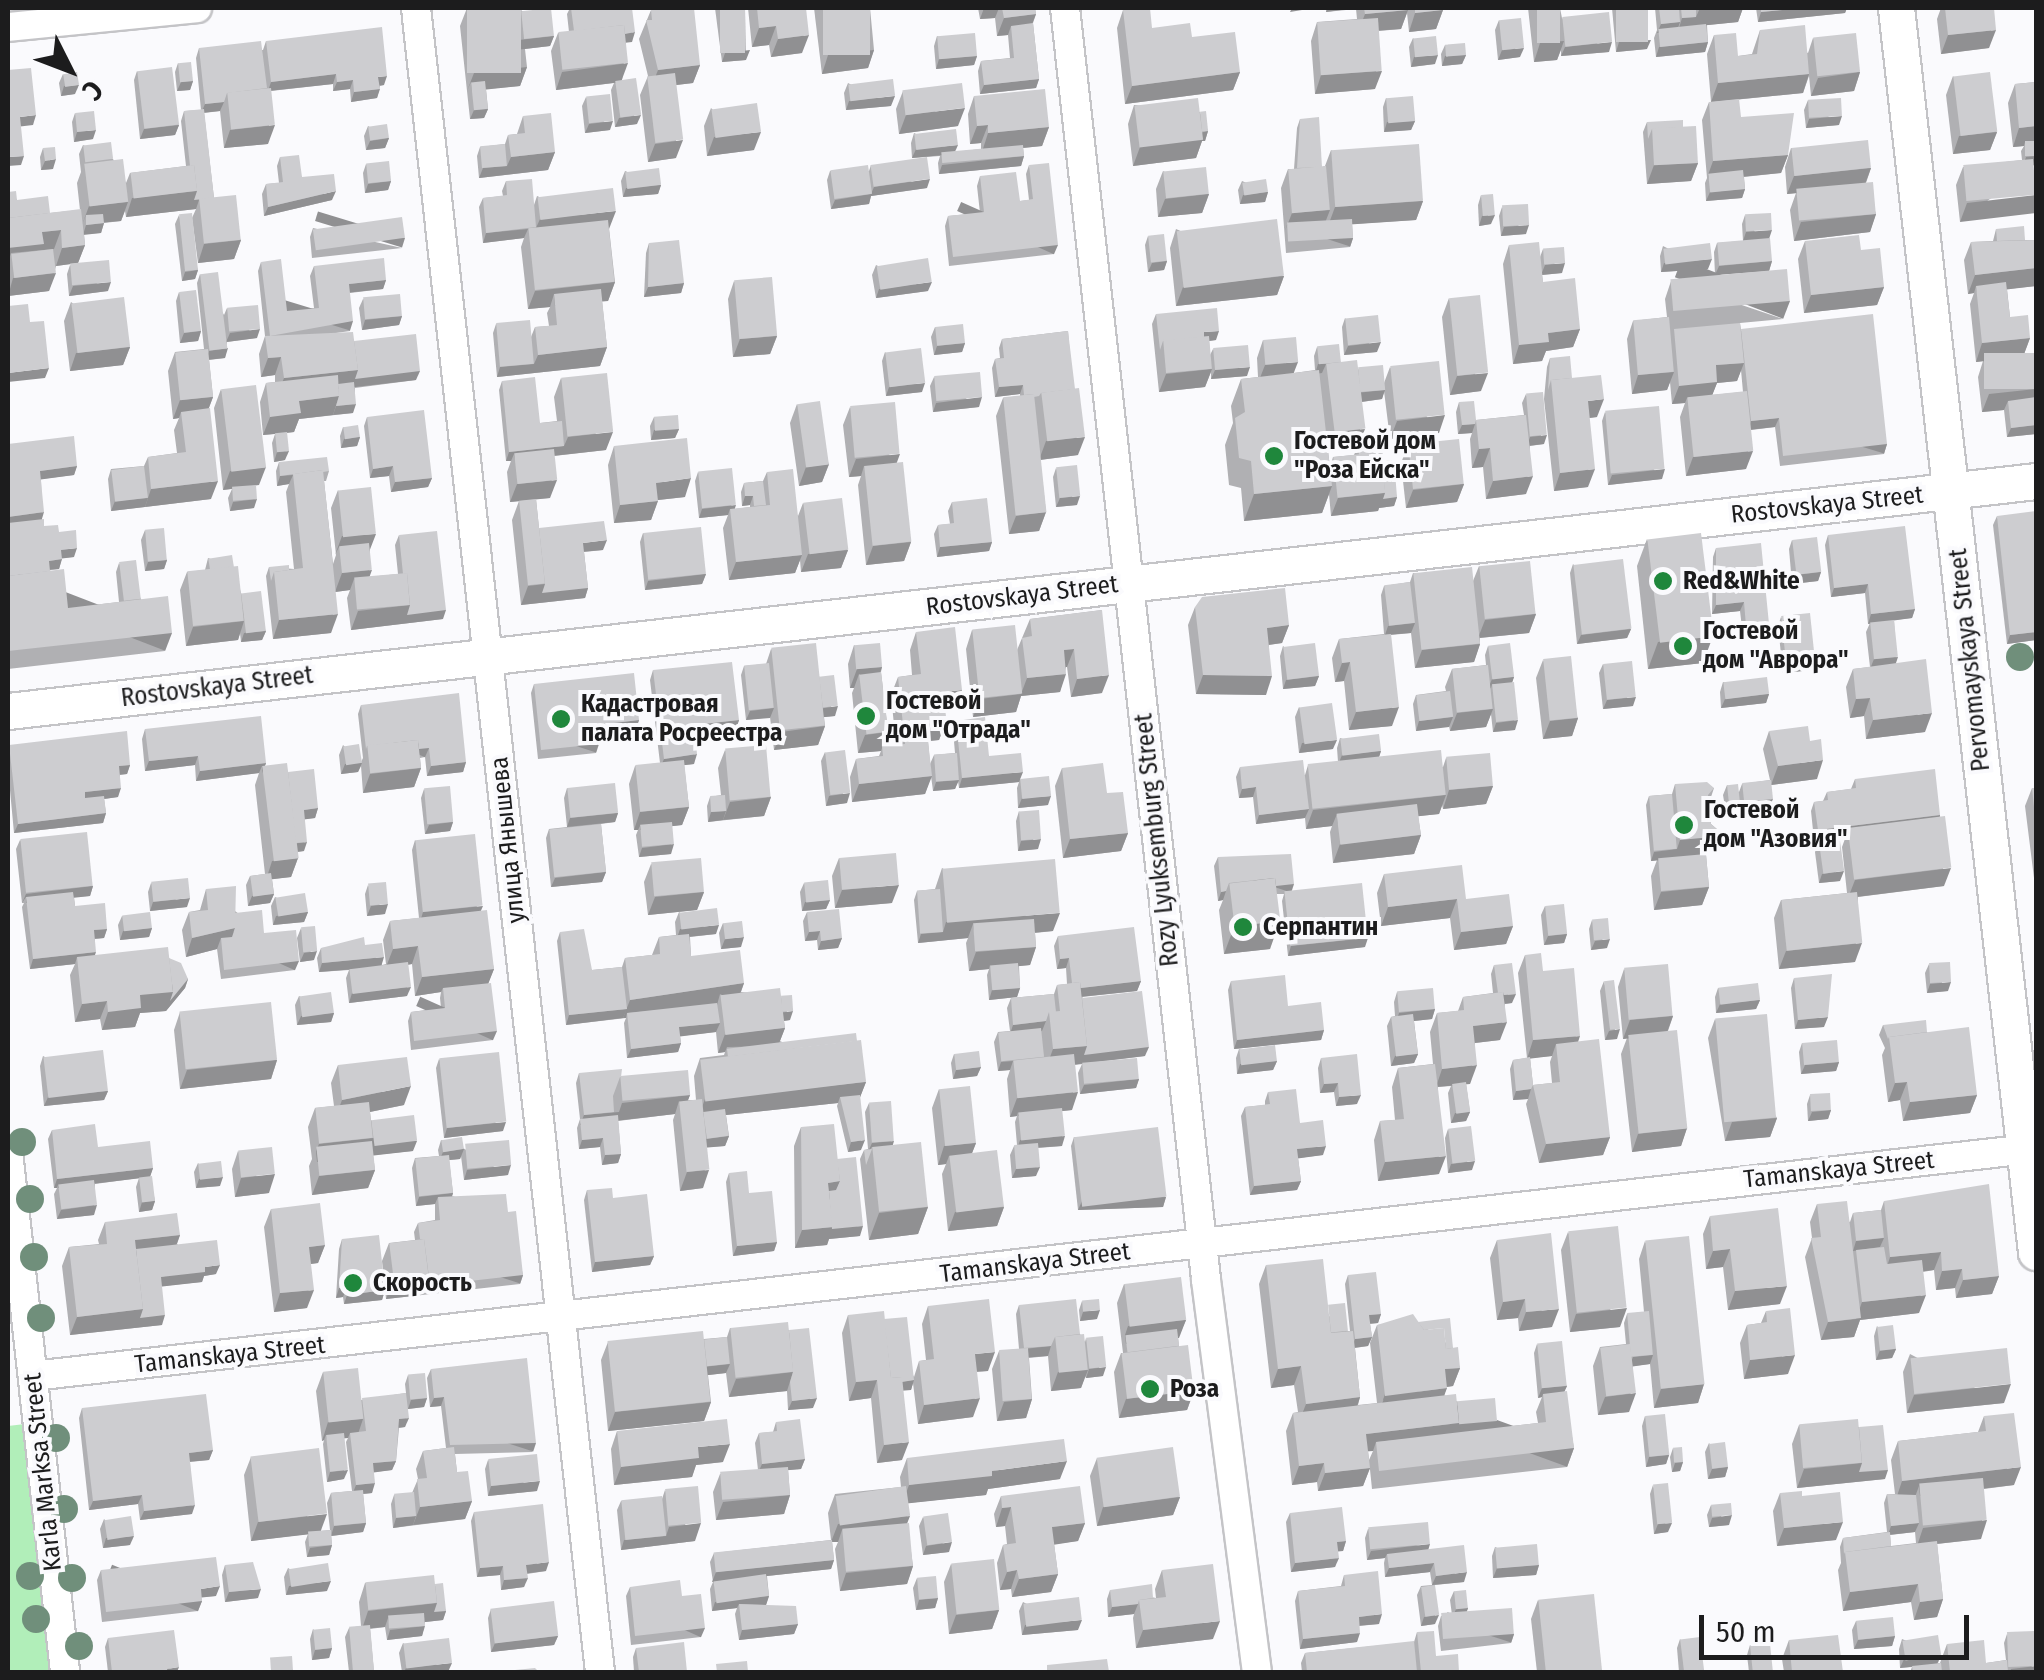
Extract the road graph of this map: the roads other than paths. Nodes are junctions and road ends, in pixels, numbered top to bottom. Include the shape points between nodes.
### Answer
1 (196, 8) edge
2 (416, 8) edge
3 (1065, 8) edge
4 (1896, 8) edge
5 (8, 27) edge
6 (2036, 481) edge
7 (1950, 491) junction
8 (1129, 584) junction
9 (487, 656) junction
10 (8, 711) edge
11 (2031, 1149) edge
12 (8, 1152) edge
13 (1202, 1242) junction
14 (2036, 1252) edge
15 (561, 1321) junction
16 (33, 1376) junction
17 (65, 1672) edge
18 (600, 1672) edge
19 (1256, 1672) edge

1 - 5 street
2 - 9 street, улица Янышева
3 - 8 street, Rozy Lyuksemburg Street
4 - 7 street, Pervomayskaya Street
6 - 7 street, Rostovskaya Street
7 - 8 street, Rostovskaya Street
7 - 11 street, Pervomayskaya Street
8 - 9 street, Rostovskaya Street
8 - 13 street, Rozy Lyuksemburg Street
9 - 10 street, Rostovskaya Street
9 - 15 street, улица Янышева
11 - 13 street, Tamanskaya Street
11 - 14 street, Pervomayskaya Street
12 - 16 street, Karla Marksa Street
13 - 15 street, Tamanskaya Street
13 - 19 street, Rozy Lyuksemburg Street
15 - 16 street, Tamanskaya Street
15 - 18 street, улица Янышева
16 - 17 street, Karla Marksa Street

